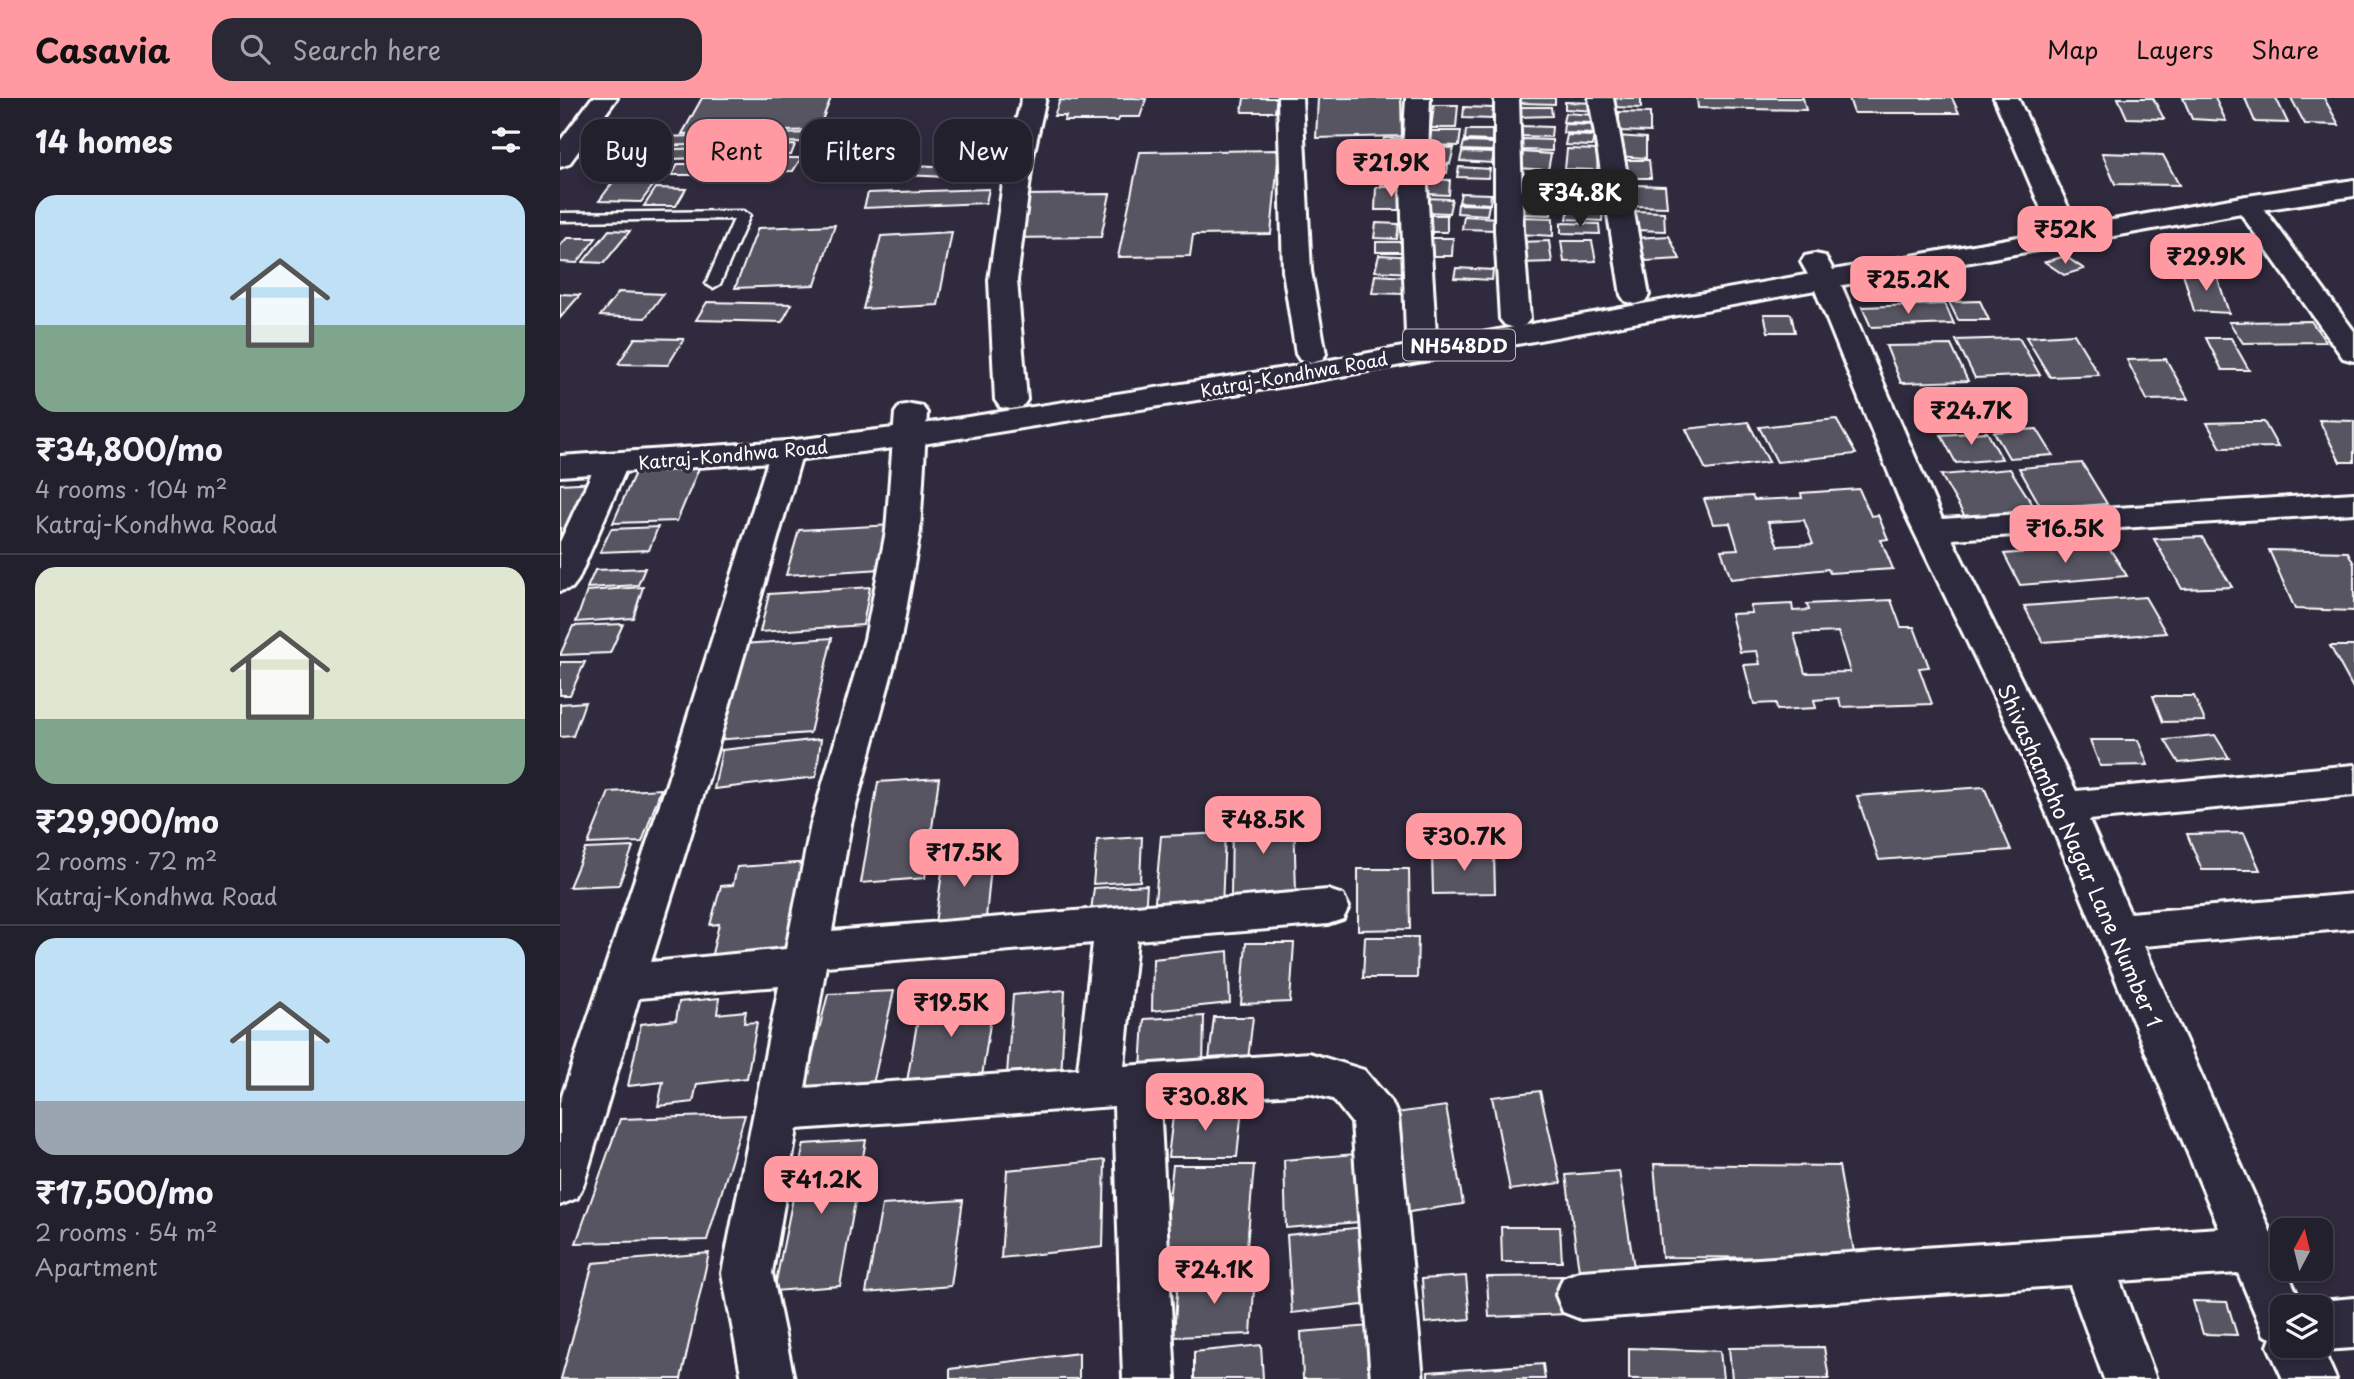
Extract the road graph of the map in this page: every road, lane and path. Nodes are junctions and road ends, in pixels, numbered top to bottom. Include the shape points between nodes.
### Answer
1 (605, 98) edge
2 (1034, 98) edge
3 (1290, 98) edge
4 (1418, 98) edge
5 (1507, 98) edge
6 (1601, 98) edge
7 (2006, 98) edge
8 (560, 159) edge
9 (2354, 172) edge
10 (2354, 188) edge
11 (2247, 204) junction
12 (560, 218) edge
13 (2059, 218) junction
14 (1820, 271) junction
15 (713, 284) dead end
16 (1635, 295) junction
17 (1515, 319) junction
18 (1421, 335) junction
19 (2354, 352) edge
20 (1311, 355) junction
21 (1011, 400) junction
22 (911, 424) junction
23 (560, 442) edge
24 (787, 451) junction
25 (612, 464) junction
26 (560, 466) edge
27 (2354, 503) edge
28 (1930, 530) junction
29 (560, 580) edge
30 (2354, 779) edge
31 (2064, 807) junction
32 (1328, 907) dead end
33 (2354, 911) edge
34 (1117, 925) junction
35 (2116, 930) junction
36 (806, 958) junction
37 (621, 982) junction
38 (1117, 1086) junction
39 (572, 1093) edge
40 (777, 1110) junction
41 (560, 1183) edge
42 (2253, 1249) junction
43 (2087, 1261) junction
44 (1581, 1295) dead end
45 (2272, 1295) edge
46 (2354, 1323) edge
47 (2333, 1325) edge
48 (2300, 1358) edge
49 (768, 1379) edge
50 (1149, 1379) edge
51 (1397, 1379) edge
52 (2130, 1379) edge
53 (2310, 1379) edge

1 - 8 main road
2 - 21 main road via 1020,156 1003,280
3 - 20 main road via 1297,271
4 - 18 main road via 1414,186
5 - 17 main road
6 - 16 main road
7 - 13 main road
9 - 13 main road, Katraj-Kondhwa Road / NH548DD
10 - 11 main road, Katraj-Kondhwa Road / NH548DD
11 - 14 main road, Katraj-Kondhwa Road / NH548DD
11 - 19 main road
12 - 15 lane via 743,215
13 - 14 main road, Katraj-Kondhwa Road / NH548DD
14 - 16 main road, Katraj-Kondhwa Road / NH548DD
14 - 22 main road, Katraj-Kondhwa Road / NH548DD via 1291,376
14 - 28 main road, Shivashambho Nagar Lane Number 1
16 - 17 main road, Katraj-Kondhwa Road / NH548DD
17 - 18 main road, Katraj-Kondhwa Road / NH548DD
18 - 20 main road, Katraj-Kondhwa Road / NH548DD
20 - 21 main road, Katraj-Kondhwa Road / NH548DD
21 - 22 main road, Katraj-Kondhwa Road / NH548DD
22 - 23 main road, Katraj-Kondhwa Road / NH548DD
22 - 24 main road, Katraj-Kondhwa Road / NH548DD
22 - 36 main road via 903,531 883,639 831,824
24 - 25 main road, Katraj-Kondhwa Road / NH548DD
24 - 37 main road via 688,780
25 - 26 main road, Katraj-Kondhwa Road / NH548DD
25 - 29 main road
27 - 28 main road
28 - 31 main road, Shivashambho Nagar Lane Number 1
30 - 31 main road
31 - 35 main road, Shivashambho Nagar Lane Number 1
32 - 34 main road
33 - 35 main road
34 - 36 main road
34 - 38 main road
35 - 42 main road, Shivashambho Nagar Lane Number 1
36 - 37 main road
36 - 40 main road
37 - 39 main road
38 - 40 main road
38 - 50 main road
38 - 51 main road via 1309,1073 1348,1084 1375,1117
39 - 41 main road
40 - 49 main road via 747,1273
42 - 43 main road
42 - 45 main road, Shivashambho Nagar Lane Number 1
43 - 44 main road
43 - 52 main road
46 - 47 main road
48 - 53 main road

